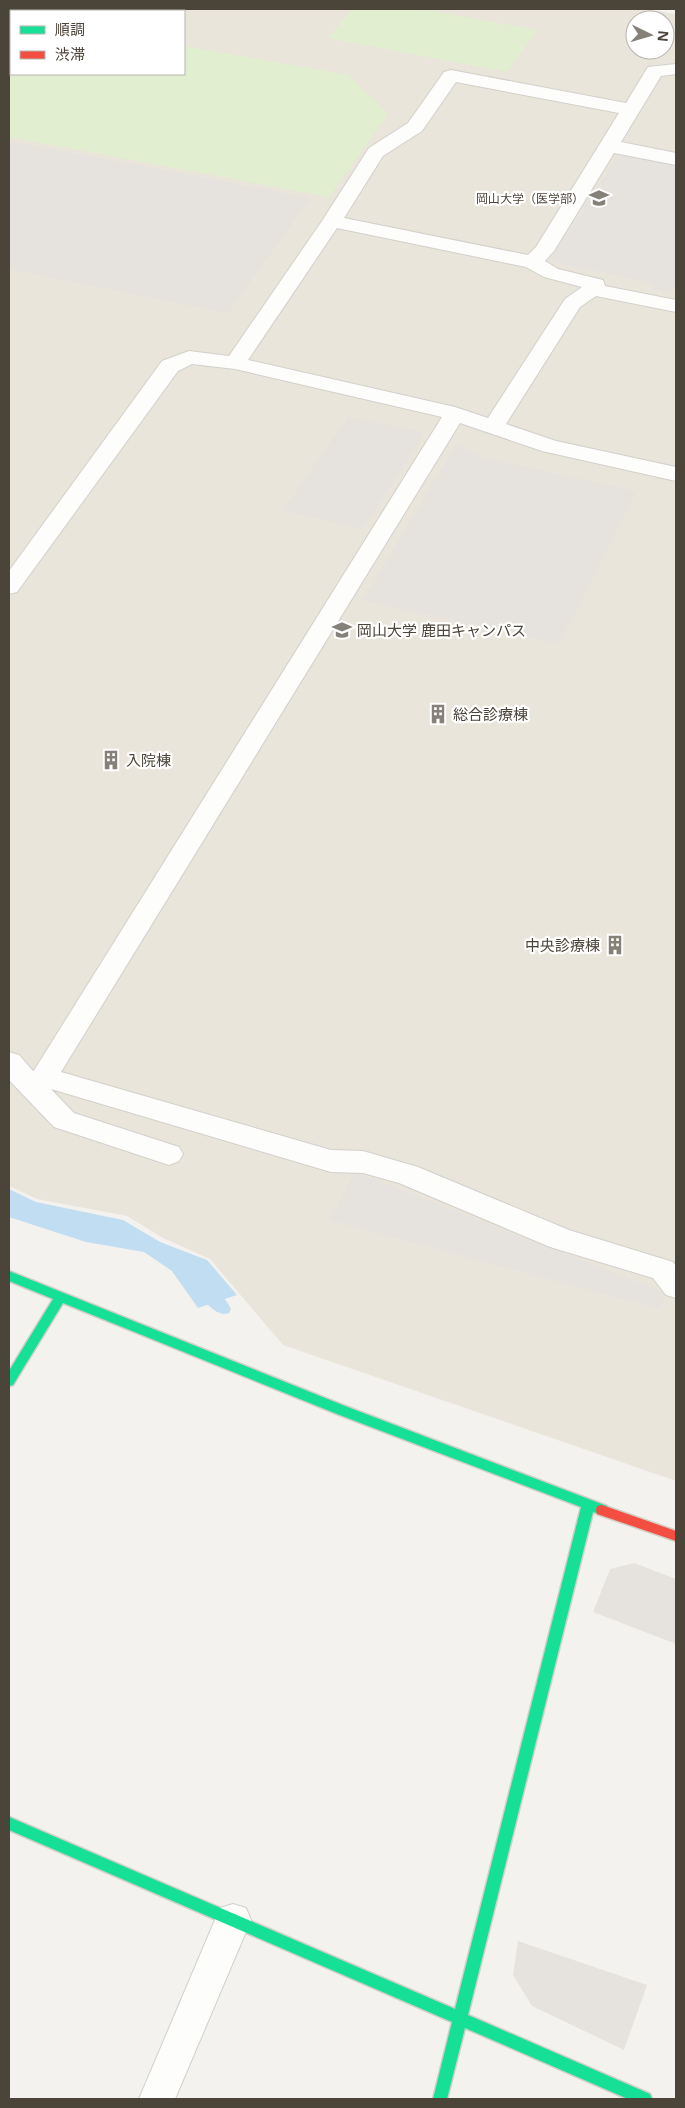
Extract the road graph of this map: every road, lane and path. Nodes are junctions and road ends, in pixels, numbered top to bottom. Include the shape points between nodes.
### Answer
1 (676, 69) edge
2 (632, 110) junction
3 (610, 146) junction
4 (676, 159) edge
5 (332, 221) junction
6 (532, 262) junction
7 (592, 289) junction
8 (676, 306) edge
9 (235, 362) junction
10 (455, 414) junction
11 (493, 428) junction
12 (676, 474) edge
13 (9, 587) edge
14 (9, 1062) edge
15 (39, 1085) junction
16 (169, 1154) dead end
17 (9, 1276) edge
18 (676, 1287) edge
19 (60, 1297) junction
20 (9, 1382) edge
21 (588, 1505) junction
22 (676, 1536) edge
23 (9, 1823) edge
24 (233, 1920) junction
25 (460, 2018) junction
26 (157, 2099) edge
27 (440, 2099) edge
28 (645, 2099) edge

1 - 2 street via 655,71
2 - 3 street
2 - 5 street via 451,76 415,127 376,152
3 - 4 street
3 - 6 street via 544,251
5 - 6 street
5 - 9 street
6 - 7 street via 551,273 596,284
7 - 8 street
7 - 11 street via 572,303
9 - 10 street
9 - 13 street via 189,357 170,366
10 - 11 street
10 - 15 street
11 - 12 street via 550,446
14 - 15 street
15 - 16 street via 64,1120
15 - 18 street via 331,1161 363,1162 408,1175 560,1239 663,1270
17 - 19 street
19 - 20 street
19 - 21 street via 277,1386
21 - 22 street
21 - 25 street
23 - 24 street
24 - 25 street
24 - 26 street
25 - 27 street
25 - 28 street

